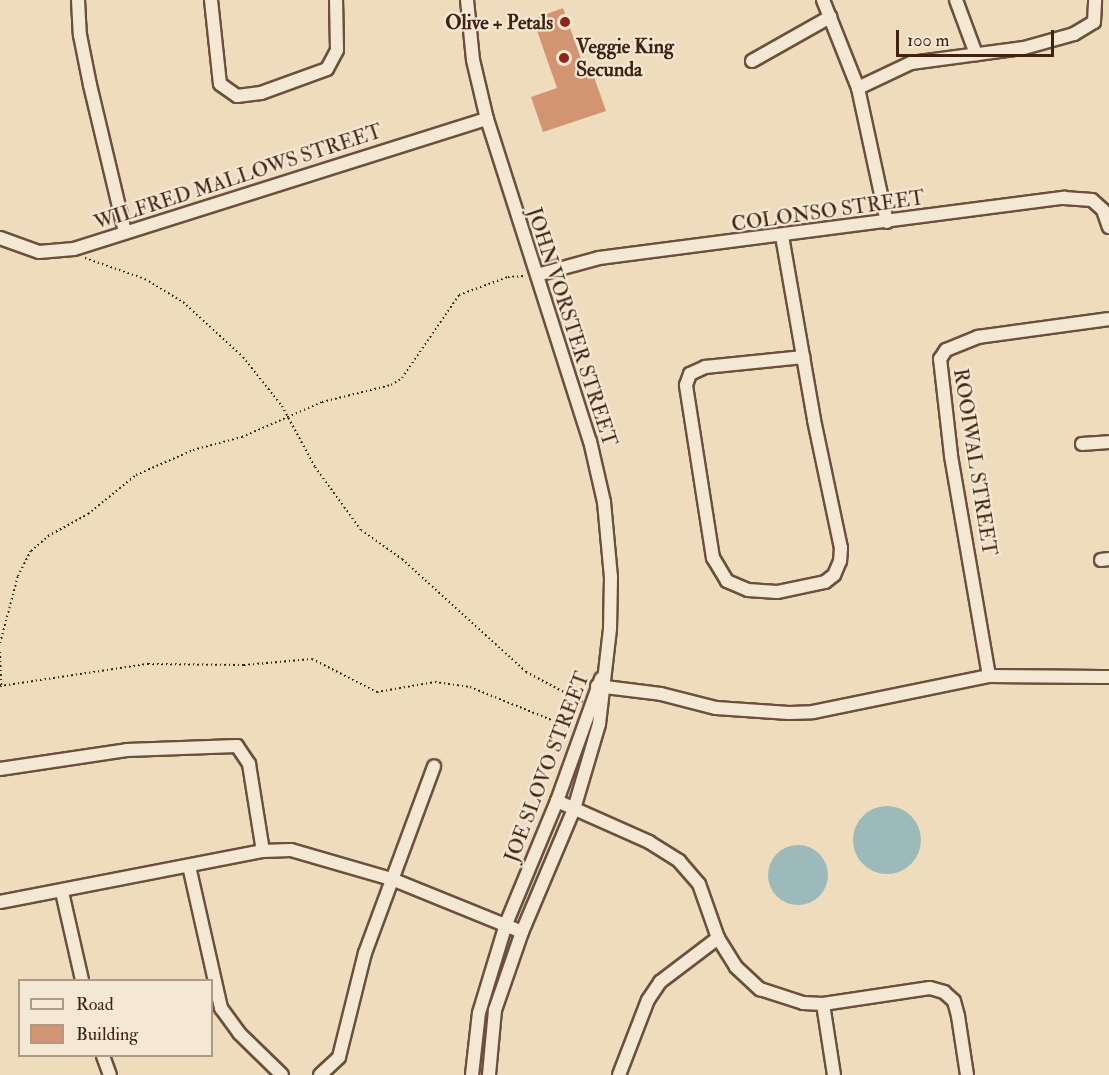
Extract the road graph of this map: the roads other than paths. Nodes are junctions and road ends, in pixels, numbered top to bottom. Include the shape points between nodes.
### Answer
1 (78, 0) edge
2 (211, 0) edge
3 (336, 0) edge
4 (467, 0) edge
5 (823, 0) edge
6 (956, 0) edge
7 (1095, 0) edge
8 (830, 17) junction
9 (976, 54) junction
10 (752, 61) dead end
11 (858, 88) junction
12 (487, 119) junction
13 (887, 222) junction
14 (1109, 227) edge
15 (125, 232) junction
16 (782, 236) junction
17 (0, 238) edge
18 (537, 275) junction
19 (1109, 319) edge
20 (803, 357) junction
21 (1109, 442) edge
22 (1082, 444) dead end
23 (604, 670) joint
24 (989, 676) junction
25 (1109, 677) edge
26 (601, 687) junction
27 (434, 766) dead end
28 (0, 769) edge
29 (557, 801) junction
30 (574, 808) junction
31 (263, 851) junction
32 (189, 866) junction
33 (394, 880) junction
34 (62, 892) junction
35 (0, 902) edge
36 (506, 924) junction
37 (522, 932) junction
38 (718, 938) junction
39 (82, 979) edge
40 (824, 1004) junction
41 (103, 1057) edge
42 (110, 1075) edge
43 (282, 1075) edge
44 (320, 1075) edge
45 (472, 1075) edge
46 (489, 1075) edge
47 (619, 1075) edge
48 (834, 1075) edge
49 (967, 1075) edge

1 - 15 street via 86,65
2 - 3 street via 218,77 227,93 237,96 261,93 327,69 337,50
4 - 12 street, JOHN VORSTER STREET via 473,60
5 - 8 street
6 - 9 street
7 - 9 street via 1097,17 1090,27 1024,48
8 - 10 street
8 - 11 street
9 - 11 street via 911,63
11 - 13 street
12 - 15 street, WILFRED MALLOWS STREET
12 - 18 street, JOHN VORSTER STREET
13 - 14 street, COLONSO STREET via 1084,197 1103,210
13 - 16 street, COLONSO STREET
15 - 17 street, WILFRED MALLOWS STREET via 74,249 39,252
16 - 18 street, COLONSO STREET via 600,258
16 - 20 street
18 - 23 street, JOHN VORSTER STREET via 590,441 604,502 611,577
19 - 24 street, ROOIWAL STREET via 978,337 946,350 940,359 951,455
20 - 20 street via 841,548 840,561 834,575 825,582 777,592 748,590 727,581 712,558 686,384 690,374 705,367
21 - 22 street
23 - 26 street, JOE SLOVO STREET
24 - 25 street
24 - 26 street via 813,712 789,713 716,708 661,694
26 - 29 street, JOE SLOVO STREET via 589,705
26 - 30 street, JOE SLOVO STREET via 599,724
27 - 33 street
28 - 31 street via 127,750 237,746 249,764
29 - 30 street
29 - 36 street, JOE SLOVO STREET
30 - 37 street, JOE SLOVO STREET
30 - 38 street via 679,861 699,884
31 - 32 street
31 - 33 street via 311,854
32 - 34 street
32 - 43 street via 221,1008 239,1033
33 - 36 street
33 - 44 street via 365,953 339,1057
34 - 35 street
34 - 39 street
36 - 37 street
36 - 45 street, JOE SLOVO STREET via 479,1013
37 - 46 street, JOE SLOVO STREET via 495,1010
38 - 40 street via 736,967 760,990 803,1003
38 - 47 street via 660,982 648,1000
40 - 48 street
40 - 49 street via 930,988 944,992 954,1001
41 - 42 street

